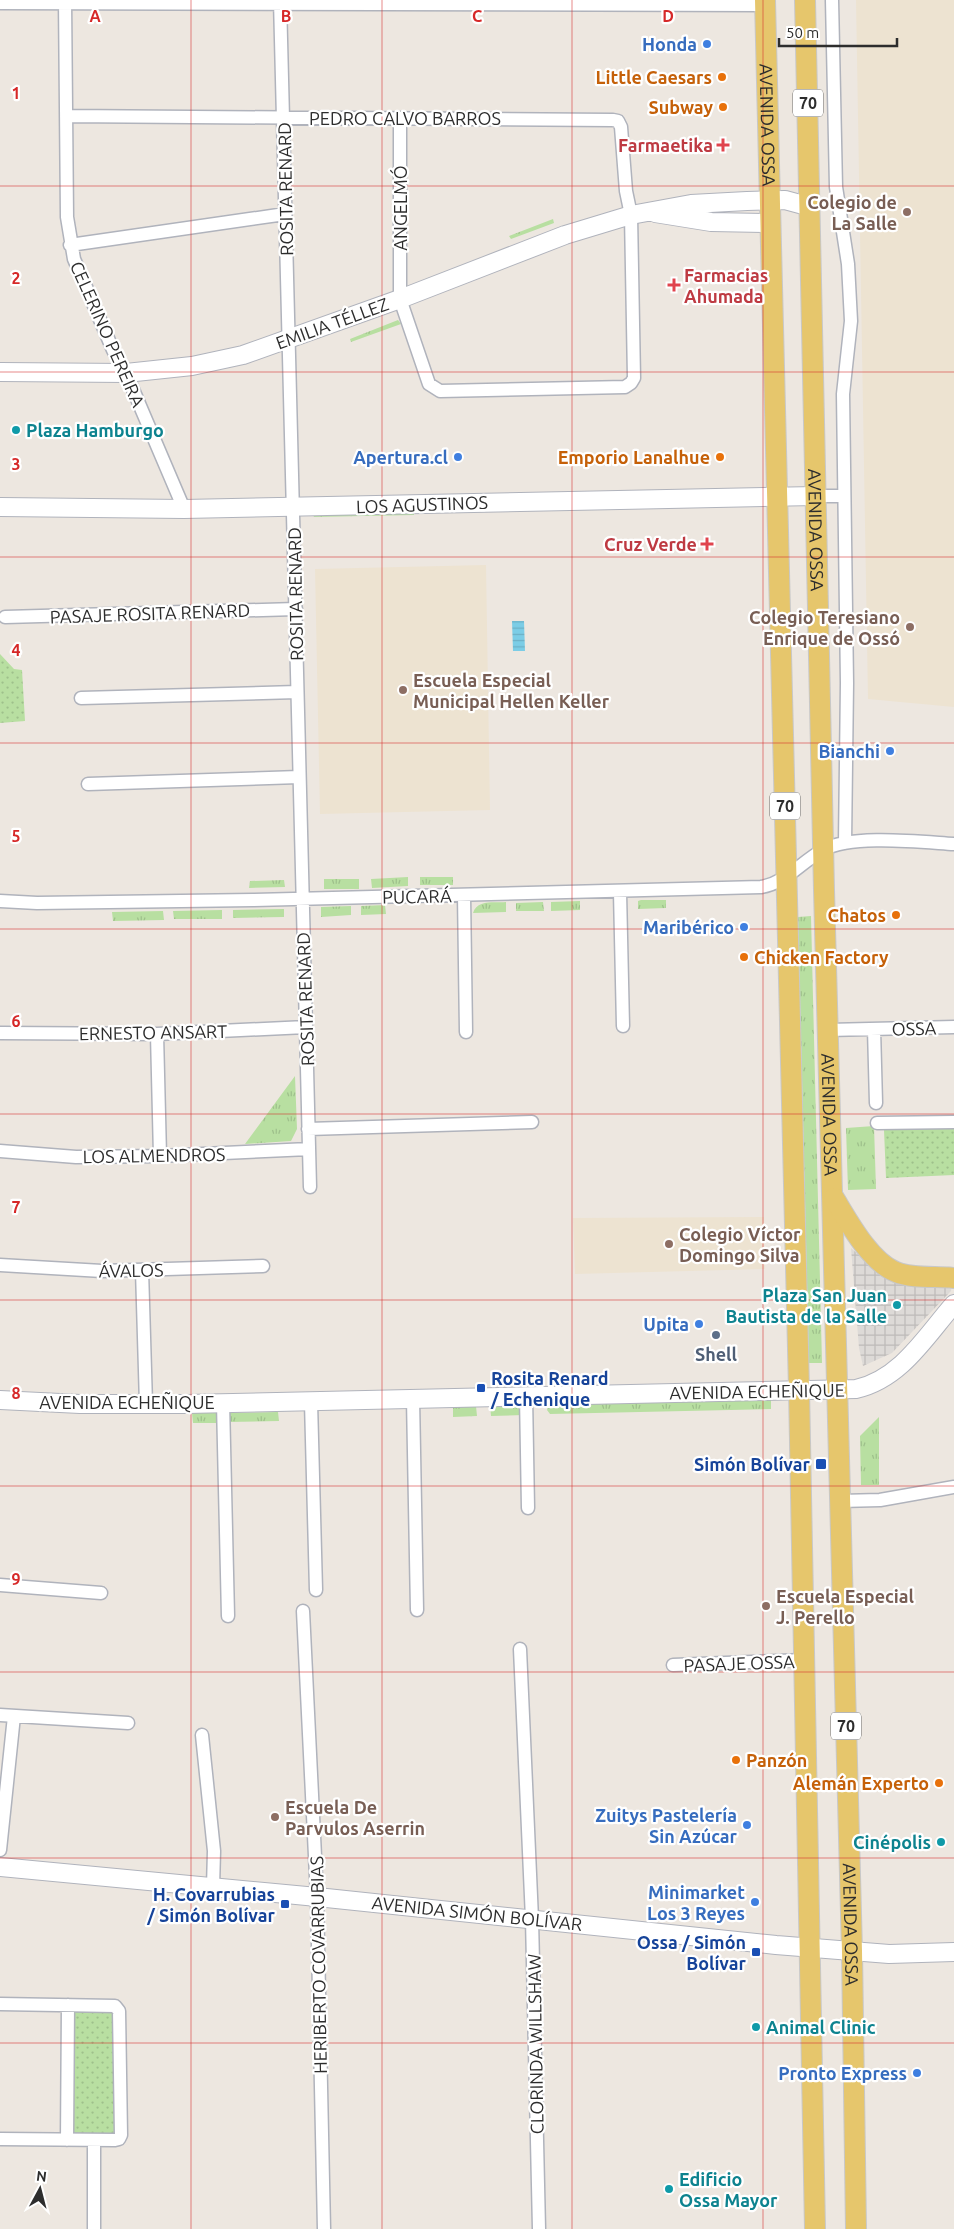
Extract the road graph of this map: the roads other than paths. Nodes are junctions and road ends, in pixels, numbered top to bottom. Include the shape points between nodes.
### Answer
1 (805, 0) edge
2 (832, 0) edge
3 (65, 2) edge
4 (280, 2) edge
5 (765, 2) edge
6 (0, 3) edge
7 (66, 116) junction
8 (284, 118) junction
9 (400, 118) junction
10 (771, 200) junction
11 (811, 207) junction
12 (652, 212) junction
13 (285, 214) junction
14 (631, 215) junction
15 (772, 223) junction
16 (70, 245) junction
17 (400, 299) junction
18 (288, 340) junction
19 (0, 372) edge
20 (126, 374) junction
21 (816, 496) junction
22 (844, 496) junction
23 (778, 497) junction
24 (0, 507) edge
25 (293, 507) junction
26 (184, 509) junction
27 (296, 609) junction
28 (5, 617) dead end
29 (297, 692) junction
30 (81, 698) dead end
31 (300, 777) junction
32 (88, 784) dead end
33 (845, 843) junction
34 (954, 844) edge
35 (823, 850) junction
36 (787, 876) junction
37 (620, 892) junction
38 (464, 895) junction
39 (302, 898) junction
40 (0, 901) edge
41 (623, 1026) dead end
42 (306, 1027) junction
43 (954, 1027) edge
44 (874, 1029) junction
45 (828, 1030) junction
46 (466, 1032) dead end
47 (0, 1033) edge
48 (157, 1034) junction
49 (876, 1103) dead end
50 (532, 1122) dead end
51 (954, 1122) edge
52 (877, 1123) dead end
53 (308, 1129) junction
54 (309, 1149) junction
55 (0, 1151) edge
56 (160, 1156) junction
57 (310, 1187) dead end
58 (833, 1197) junction
59 (0, 1265) edge
60 (263, 1266) dead end
61 (142, 1270) junction
62 (954, 1278) edge
63 (954, 1304) edge
64 (799, 1389) junction
65 (838, 1389) junction
66 (526, 1396) junction
67 (413, 1399) junction
68 (0, 1400) edge
69 (311, 1402) junction
70 (223, 1403) junction
71 (146, 1404) junction
72 (954, 1487) edge
73 (840, 1500) junction
74 (528, 1508) dead end
75 (0, 1584) edge
76 (316, 1590) dead end
77 (101, 1593) dead end
78 (417, 1610) dead end
79 (303, 1611) dead end
80 (228, 1616) dead end
81 (520, 1649) dead end
82 (804, 1660) junction
83 (673, 1665) dead end
84 (0, 1715) edge
85 (14, 1716) junction
86 (128, 1723) dead end
87 (202, 1735) dead end
88 (0, 1850) edge
89 (0, 1867) edge
90 (213, 1887) junction
91 (317, 1897) junction
92 (532, 1919) junction
93 (810, 1948) junction
94 (852, 1951) junction
95 (954, 1952) edge
96 (0, 2004) edge
97 (68, 2005) junction
98 (0, 2139) edge
99 (67, 2140) junction
100 (94, 2140) junction
101 (94, 2229) edge
102 (324, 2229) edge
103 (539, 2229) edge
104 (815, 2229) edge
105 (856, 2229) edge

1 - 11 main road, AVENIDA OSSA / 70
2 - 22 street, AVENIDA OSSA via 836,187 848,264 851,321 843,394
3 - 4 street
3 - 6 street
3 - 7 street, CELERINO PEREIRA
4 - 5 street
4 - 8 street, ROSITA RENARD
5 - 10 main road, AVENIDA OSSA / 70
7 - 8 street, PEDRO CALVO BARROS
7 - 16 street, CELERINO PEREIRA
8 - 9 street, PEDRO CALVO BARROS
8 - 13 street, ROSITA RENARD
9 - 14 street, PEDRO CALVO BARROS via 618,121
9 - 17 street, ANGELMÓ
10 - 11 street, EMILIA TÉLLEZ
10 - 12 street, EMILIA TÉLLEZ via 690,204
10 - 15 main road, AVENIDA OSSA / 70
11 - 21 main road, AVENIDA OSSA / 70
12 - 14 street, EMILIA TÉLLEZ
12 - 15 street, EMILIA TÉLLEZ via 710,222
13 - 16 street
13 - 18 street, ROSITA RENARD
14 - 17 street, EMILIA TÉLLEZ via 565,236
14 - 17 street, ANGELMÓ via 634,378 625,387 440,391 433,388 426,376
15 - 23 main road, AVENIDA OSSA / 70
16 - 20 street, CELERINO PEREIRA via 78,273
17 - 18 street, EMILIA TÉLLEZ
18 - 20 street, EMILIA TÉLLEZ via 243,355
18 - 25 street, ROSITA RENARD
19 - 20 street, EMILIA TÉLLEZ
20 - 26 street, CELERINO PEREIRA
21 - 22 street, LOS AGUSTINOS
21 - 23 street, LOS AGUSTINOS
21 - 35 main road, AVENIDA OSSA / 70
22 - 33 street, AVENIDA OSSA
23 - 25 street, LOS AGUSTINOS
23 - 36 main road, AVENIDA OSSA / 70
24 - 26 street, LOS AGUSTINOS
25 - 26 street, LOS AGUSTINOS
25 - 27 street, ROSITA RENARD
27 - 28 street, PASAJE ROSITA RENARD
27 - 29 street, ROSITA RENARD
29 - 30 street
29 - 31 street, ROSITA RENARD
31 - 32 street
31 - 39 street, ROSITA RENARD
33 - 34 street, PUCARÁ
33 - 35 street, PUCARÁ
35 - 36 street, PUCARÁ
35 - 45 main road, AVENIDA OSSA / 70
36 - 37 street, PUCARÁ via 775,884 761,887
36 - 64 main road, AVENIDA OSSA / 70
37 - 38 street, PUCARÁ
37 - 41 street
38 - 39 street, PUCARÁ
38 - 46 street
39 - 40 street, PUCARÁ
39 - 42 street, ROSITA RENARD
42 - 48 street, ERNESTO ANSART
42 - 53 street, ROSITA RENARD
43 - 44 street, OSSA
44 - 45 street, OSSA
44 - 49 street, OSSA
45 - 58 main road, AVENIDA OSSA / 70
47 - 48 street, ERNESTO ANSART
48 - 56 street
50 - 53 street
51 - 52 street
53 - 54 street, ROSITA RENARD
54 - 56 street, LOS ALMENDROS
54 - 57 street, ROSITA RENARD
55 - 56 street, LOS ALMENDROS via 76,1157
58 - 62 main road via 873,1255 886,1267 904,1274
58 - 65 main road, AVENIDA OSSA / 70
59 - 61 street, ÁVALOS
60 - 61 street, ÁVALOS
61 - 71 street
63 - 65 street, AVENIDA ECHEÑIQUE via 889,1375 867,1386
64 - 65 street, AVENIDA ECHEÑIQUE
64 - 66 street, AVENIDA ECHEÑIQUE
64 - 82 main road, AVENIDA OSSA / 70
65 - 73 main road, AVENIDA OSSA / 70
66 - 67 street, AVENIDA ECHEÑIQUE
66 - 74 street
67 - 69 street, AVENIDA ECHEÑIQUE
67 - 78 street
68 - 71 street, AVENIDA ECHEÑIQUE
69 - 70 street, AVENIDA ECHEÑIQUE
69 - 76 street
70 - 71 street, AVENIDA ECHEÑIQUE
70 - 80 street, AVENIDA ECHEÑIQUE
72 - 73 street via 880,1500
73 - 94 main road, AVENIDA OSSA / 70
75 - 77 street
79 - 91 street, HERIBERTO COVARRUBIAS
81 - 92 street, CLORINDA WILLSHAW
82 - 83 street, PASAJE OSSA
82 - 93 main road, AVENIDA OSSA / 70
84 - 85 street
85 - 86 street
85 - 88 street
87 - 90 street via 214,1851
89 - 90 street, AVENIDA SIMÓN BOLÍVAR
90 - 91 street, AVENIDA SIMÓN BOLÍVAR
91 - 92 street, AVENIDA SIMÓN BOLÍVAR
91 - 102 street, HERIBERTO COVARRUBIAS
92 - 93 street, AVENIDA SIMÓN BOLÍVAR
92 - 103 street, CLORINDA WILLSHAW
93 - 94 street, AVENIDA SIMÓN BOLÍVAR
93 - 104 main road, AVENIDA OSSA / 70
94 - 95 street, AVENIDA SIMÓN BOLÍVAR via 889,1954
94 - 105 main road, AVENIDA OSSA / 70
96 - 97 street
97 - 99 street
97 - 100 street via 115,2006 119,2011 120,2139
98 - 99 street
99 - 100 street
100 - 101 street

